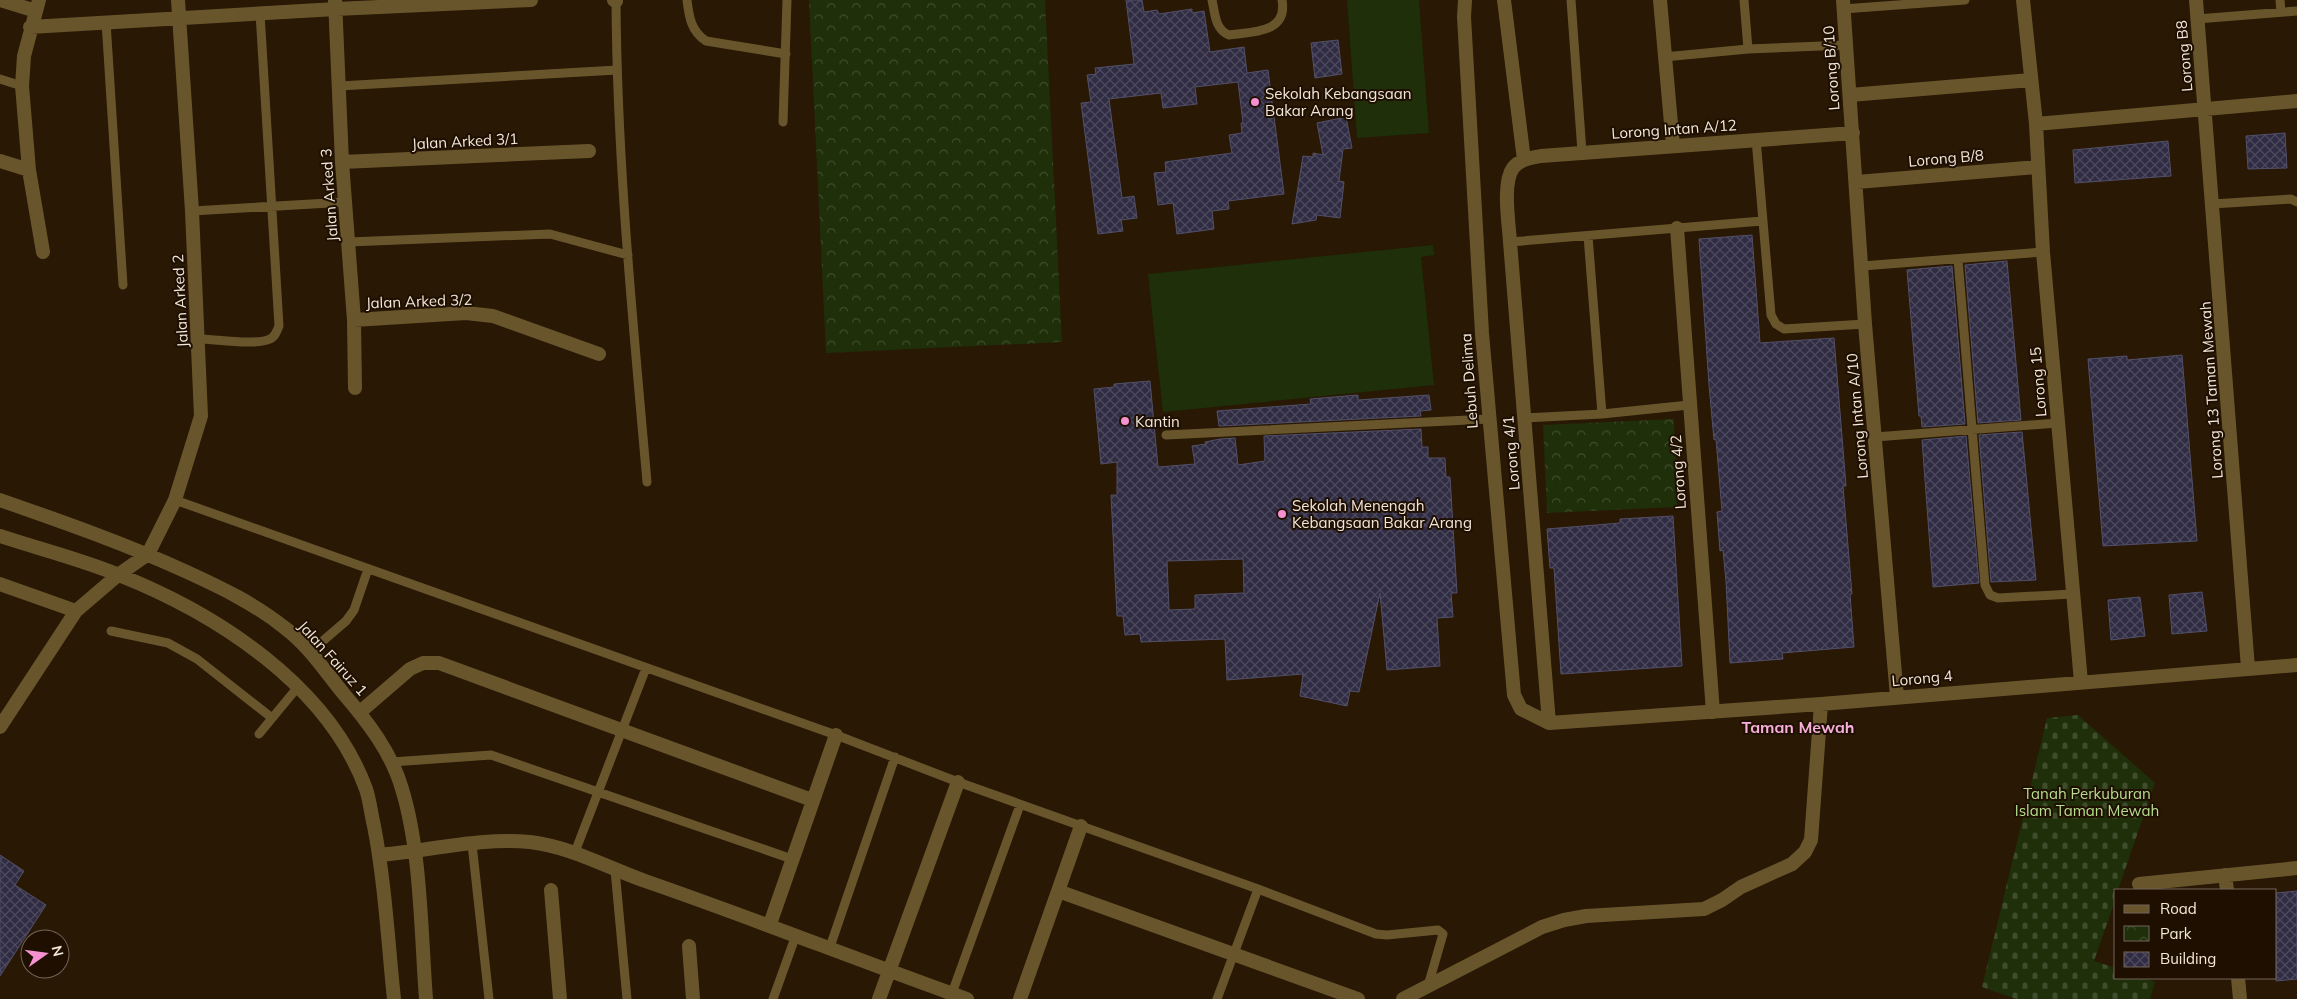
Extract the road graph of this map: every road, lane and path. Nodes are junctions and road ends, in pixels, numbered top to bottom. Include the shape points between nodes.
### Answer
1 (0, 0) edge
2 (178, 0) edge
3 (531, 0) edge
4 (687, 0) edge
5 (787, 0) edge
6 (1212, 0) edge
7 (1282, 0) edge
8 (1459, 0) edge
9 (1465, 0) edge
10 (1504, 0) edge
11 (1571, 0) edge
12 (1660, 0) edge
13 (1744, 0) edge
14 (1965, 0) edge
15 (2023, 0) edge
16 (2196, 0) edge
17 (2280, 0) edge
18 (615, 1) edge
19 (1936, 1) edge
20 (336, 4) edge
21 (1843, 5) edge
22 (37, 6) edge
23 (2297, 11) edge
24 (2281, 12) junction
25 (260, 13) junction
26 (1464, 17) junction
27 (178, 18) junction
28 (2197, 19) junction
29 (106, 22) junction
30 (30, 27) junction
31 (1846, 45) junction
32 (1748, 49) junction
33 (786, 54) junction
34 (1664, 57) junction
35 (616, 70) junction
36 (0, 79) edge
37 (2031, 80) junction
38 (22, 86) junction
39 (339, 86) junction
40 (1850, 95) junction
41 (2297, 101) edge
42 (2205, 110) junction
43 (783, 122) dead end
44 (2036, 124) junction
45 (1852, 133) junction
46 (1756, 139) junction
47 (1673, 146) junction
48 (589, 151) dead end
49 (1582, 152) junction
50 (1524, 160) junction
51 (0, 161) edge
52 (342, 162) junction
53 (2038, 167) junction
54 (30, 170) junction
55 (1857, 182) junction
56 (346, 202) junction
57 (2297, 202) edge
58 (2212, 204) junction
59 (271, 207) junction
60 (192, 211) junction
61 (1762, 221) junction
62 (1677, 228) junction
63 (1588, 236) junction
64 (349, 242) junction
65 (1510, 242) junction
66 (43, 252) dead end
67 (2043, 252) junction
68 (628, 255) junction
69 (1958, 259) junction
70 (1862, 266) junction
71 (123, 285) dead end
72 (354, 320) junction
73 (1865, 324) junction
74 (198, 339) junction
75 (599, 354) dead end
76 (355, 388) dead end
77 (1689, 405) junction
78 (1602, 414) junction
79 (1524, 418) junction
80 (1488, 419) junction
81 (2058, 423) junction
82 (1973, 429) junction
83 (1166, 435) dead end
84 (1875, 437) junction
85 (647, 482) dead end
86 (0, 500) edge
87 (175, 500) junction
88 (0, 536) edge
89 (148, 554) junction
90 (368, 569) junction
91 (118, 575) junction
92 (0, 584) edge
93 (2072, 594) junction
94 (76, 611) junction
95 (111, 631) dead end
96 (310, 652) junction
97 (2297, 664) edge
98 (646, 668) junction
99 (2248, 668) junction
100 (2081, 682) junction
101 (297, 688) junction
102 (1897, 696) junction
103 (1821, 704) junction
104 (360, 712) junction
105 (1713, 712) junction
106 (272, 718) junction
107 (1549, 723) junction
108 (0, 727) edge
109 (621, 729) junction
110 (259, 734) dead end
111 (836, 735) junction
112 (896, 757) junction
113 (392, 762) junction
114 (958, 782) junction
115 (598, 790) junction
116 (812, 800) junction
117 (1020, 805) junction
118 (1081, 826) junction
119 (472, 844) junction
120 (414, 852) junction
121 (575, 852) junction
122 (379, 855) junction
123 (792, 860) junction
124 (2297, 868) edge
125 (615, 870) junction
126 (2225, 875) junction
127 (2139, 884) dead end
128 (1258, 888) junction
129 (2227, 889) edge
130 (551, 890) dead end
131 (1058, 891) junction
132 (770, 924) junction
133 (796, 935) junction
134 (689, 946) dead end
135 (830, 947) junction
136 (1232, 953) junction
137 (890, 970) junction
138 (2238, 979) edge
139 (1428, 986) junction
140 (951, 996) edge
141 (394, 999) edge
142 (426, 999) edge
143 (489, 999) edge
144 (560, 999) edge
145 (627, 999) edge
146 (693, 999) edge
147 (773, 999) edge
148 (879, 999) edge
149 (968, 999) edge
150 (1020, 999) edge
151 (1217, 999) edge
152 (1358, 999) edge
153 (1403, 999) edge
154 (2240, 999) edge

1 - 22 street
2 - 27 street, Jalan Arked 2
3 - 20 street
4 - 33 lane via 692,26 706,41
5 - 33 lane
6 - 7 lane via 1217,23 1223,33 1229,35 1270,28 1281,20 1284,11
8 - 26 street, Lebuh Delima
9 - 26 street, Lebuh Delima
10 - 50 street
11 - 49 lane
12 - 34 street
13 - 32 lane
14 - 19 lane
15 - 37 street, Lorong 15
16 - 28 street, Lorong B8
17 - 24 lane
18 - 35 lane
19 - 21 lane
20 - 25 street
20 - 39 street, Jalan Arked 3
21 - 31 street, Lorong B/10
22 - 30 street
23 - 24 lane
24 - 28 lane
25 - 27 street
25 - 59 lane
26 - 80 street, Lebuh Delima
27 - 29 street
27 - 60 street, Jalan Arked 2
28 - 42 street, Lorong B8
29 - 30 street
29 - 71 lane
30 - 38 street
31 - 32 lane
31 - 40 street, Lorong B/10
32 - 34 lane
33 - 43 lane
34 - 47 street
35 - 39 lane
35 - 68 lane
36 - 38 lane
37 - 40 street
37 - 44 street, Lorong 15
38 - 54 street
39 - 52 street, Jalan Arked 3
40 - 45 street, Lorong B/10
41 - 42 street
42 - 44 street
42 - 58 street, Lorong 13 Taman Mewah
44 - 53 street, Lorong 15
45 - 46 street, Lorong Intan A/12
45 - 55 street, Lorong Intan A/10
46 - 47 street, Lorong Intan A/12
46 - 61 lane
47 - 49 street, Lorong Intan A/12
48 - 52 street, Jalan Arked 3/1
49 - 50 street, Lorong Intan A/12
50 - 65 street, Lorong 4/1 via 1513,168 1508,179
51 - 54 street
52 - 56 street, Jalan Arked 3
53 - 55 street, Lorong B/8
53 - 67 street, Lorong 15
54 - 66 street
55 - 70 street, Lorong Intan A/10
56 - 59 lane
56 - 64 street, Jalan Arked 3
57 - 58 lane via 2291,198
58 - 99 street, Lorong 13 Taman Mewah
59 - 60 lane
59 - 74 lane via 278,326 275,335 254,341
60 - 74 street, Jalan Arked 2
61 - 62 lane
61 - 73 lane via 1772,315 1776,324 1784,328
62 - 63 lane
62 - 77 street, Lorong 4/2
63 - 65 lane
63 - 78 lane
64 - 68 lane via 550,234
64 - 72 street, Jalan Arked 3
65 - 79 street, Lorong 4/1
67 - 69 lane
67 - 81 street, Lorong 15
68 - 85 lane
69 - 70 lane
69 - 82 lane
70 - 73 street, Lorong Intan A/10
72 - 75 street, Jalan Arked 3/2 via 475,314 493,316
72 - 76 street, Jalan Arked 3
73 - 84 street, Lorong Intan A/10
74 - 87 street, Jalan Arked 2 via 201,416
77 - 78 lane
77 - 105 street, Lorong 4/2
78 - 79 lane
79 - 107 street, Lorong 4/1
80 - 83 lane
80 - 107 street, Lebuh Delima via 1514,695 1521,709
81 - 82 lane
81 - 93 street, Lorong 15
82 - 84 lane
82 - 93 lane via 1986,585 1990,595 1998,598
84 - 102 street, Lorong Intan A/10
86 - 89 street, Jalan Fairuz 1
87 - 89 street, Jalan Arked 2
87 - 90 lane
88 - 91 street
89 - 91 street, Jalan Arked 2
89 - 96 street, Jalan Fairuz 1 via 260,610 287,629
90 - 96 lane via 354,610 346,622
90 - 98 lane
91 - 94 street, Jalan Arked 2
91 - 101 street via 206,617 272,661
92 - 94 street
93 - 100 street, Lorong 15
94 - 108 street, Jalan Arked 2
95 - 106 lane via 168,643 197,658
96 - 104 street, Jalan Fairuz 1
97 - 99 street, Lorong 4
98 - 109 lane
98 - 111 lane
99 - 100 street, Lorong 4
100 - 102 street, Lorong 4
101 - 106 lane
101 - 122 street via 326,718 349,754 366,790
102 - 103 street, Lorong 4
103 - 105 street, Lorong 4
103 - 139 street via 1811,840 1805,852 1792,864 1741,887 1704,909 1586,916 1542,927
104 - 109 street via 410,669 423,663 438,663
104 - 113 street, Jalan Fairuz 1
105 - 107 street, Lorong 4
106 - 110 lane
109 - 115 lane
109 - 116 street
111 - 112 lane
111 - 116 street
112 - 114 lane
112 - 135 lane
113 - 115 lane via 491,755
113 - 120 street, Jalan Fairuz 1 via 402,788
114 - 117 lane
114 - 137 street
115 - 121 lane
115 - 123 lane
116 - 123 street
117 - 118 lane
117 - 140 lane
118 - 128 lane
118 - 131 street
119 - 120 street
119 - 121 street via 516,841
119 - 143 lane
120 - 122 street
120 - 142 street, Jalan Fairuz 1
121 - 125 street
122 - 141 street
123 - 132 street
124 - 126 street
125 - 132 street
125 - 145 lane
126 - 127 street
126 - 129 street
128 - 136 lane
128 - 139 lane via 1376,934 1438,930 1443,934
130 - 144 street
131 - 136 street
131 - 150 street
132 - 133 street
133 - 135 street
133 - 147 lane
134 - 146 street
135 - 137 street
136 - 151 lane
136 - 152 street
137 - 140 street
137 - 148 street
138 - 154 street
139 - 153 street
140 - 149 street

